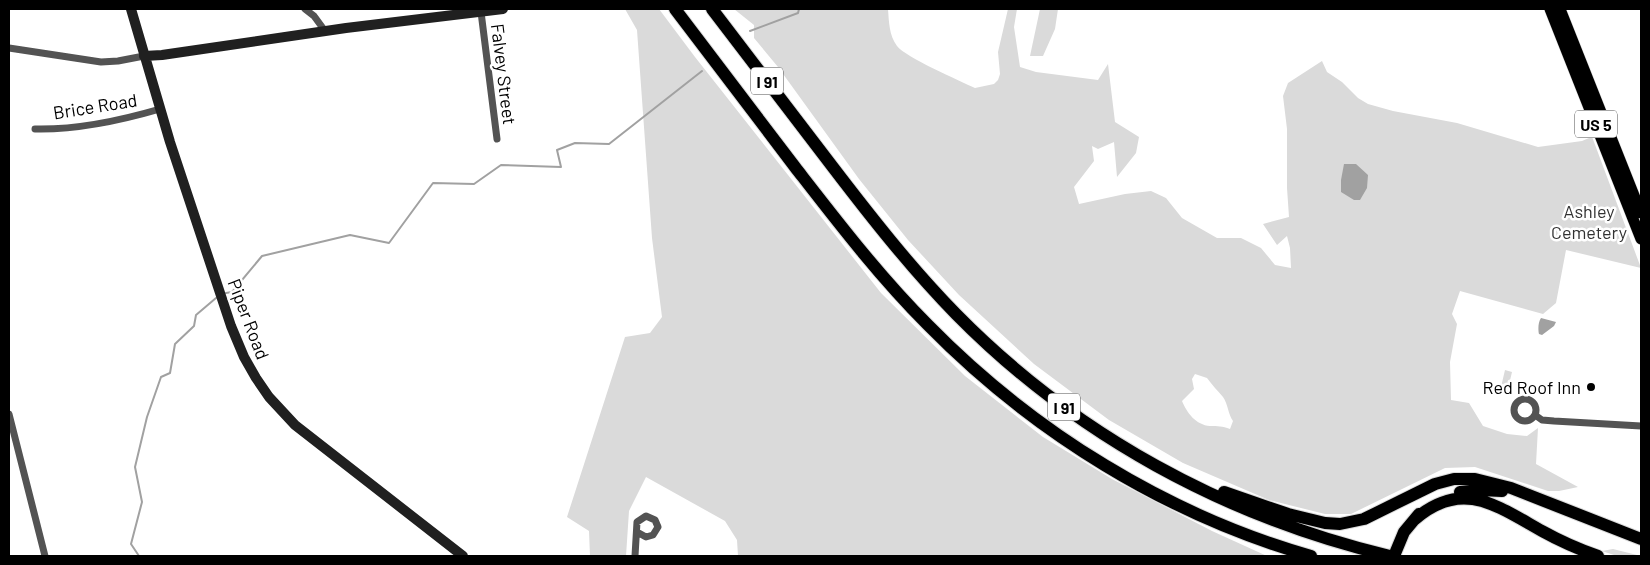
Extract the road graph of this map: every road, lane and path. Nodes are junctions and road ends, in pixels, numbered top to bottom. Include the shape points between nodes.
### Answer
1 (131, 9) edge
2 (304, 9) edge
3 (503, 9) edge
4 (675, 9) edge
5 (712, 9) edge
6 (1550, 9) edge
7 (1560, 9) edge
8 (481, 12) junction
9 (325, 31) junction
10 (9, 48) edge
11 (144, 56) junction
12 (160, 109) junction
13 (35, 128) dead end
14 (497, 139) dead end
15 (1641, 213) edge
16 (1641, 239) edge
17 (9, 414) edge
18 (1535, 415) dead end
19 (1641, 426) edge
20 (1156, 467) junction
21 (1553, 504) junction
22 (1414, 520) junction
23 (1213, 521) junction
24 (637, 532) dead end
25 (1641, 539) edge
26 (45, 556) edge
27 (464, 556) edge
28 (635, 556) edge
29 (1288, 556) edge
30 (1311, 556) edge
31 (1389, 556) edge
32 (1598, 556) edge

1 - 11 street, Piper Road
2 - 9 street
3 - 8 street
4 - 23 highway, I 91 via 859,248 948,345 1012,401 1070,443 1109,468
5 - 20 highway, I 91 via 870,215 956,313 1041,390
6 - 16 main road, US 5
7 - 15 main road, US 5
8 - 9 street
8 - 14 street, Falvey Street
9 - 11 street
10 - 11 street via 101,62
11 - 12 street, Piper Road
12 - 13 street, Brice Road via 104,123 58,129
12 - 27 street, Piper Road via 231,326 262,388 295,426
17 - 26 street
18 - 19 street via 1554,422
20 - 21 highway via 1268,508 1330,524 1364,519 1424,489 1454,479 1494,483
20 - 31 highway, I 91 via 1261,516 1326,539
21 - 22 highway via 1511,493 1470,490 1437,500
21 - 25 highway
22 - 31 highway
22 - 32 highway via 1429,508 1444,502 1480,500
23 - 29 highway
23 - 30 highway, I 91
24 - 28 street

